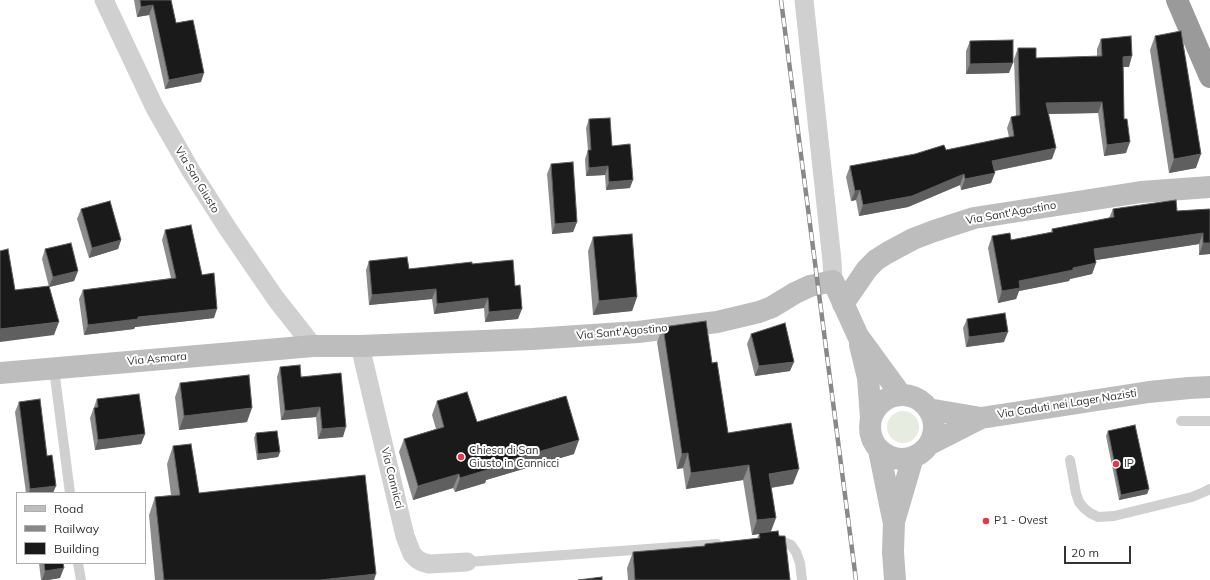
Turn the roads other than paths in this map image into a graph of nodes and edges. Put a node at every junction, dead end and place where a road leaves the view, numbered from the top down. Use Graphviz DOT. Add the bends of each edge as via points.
graph roads {
  1 [pos="104,0"];
  2 [pos="804,0"];
  3 [pos="1177,0"];
  4 [pos="1210,77"];
  5 [pos="1210,188"];
  6 [pos="833,281"];
  7 [pos="843,304"];
  8 [pos="858,336"];
  9 [pos="313,346"];
  10 [pos="360,346"];
  11 [pos="54,368"];
  12 [pos="0,374"];
  13 [pos="1210,387"];
  14 [pos="901,395"];
  15 [pos="928,409"];
  16 [pos="871,418"];
  17 [pos="981,418"];
  18 [pos="1181,421"];
  19 [pos="1210,421"];
  20 [pos="879,450"];
  21 [pos="921,451"];
  22 [pos="1070,460"];
  23 [pos="1210,489"];
  24 [pos="70,492"];
  25 [pos="894,522"];
  26 [pos="764,540"];
  27 [pos="725,543"];
  28 [pos="467,562"];
  29 [pos="78,564"];
  30 [pos="81,580"];
  31 [pos="802,580"];
  32 [pos="895,580"];
  1 -- 9 [label="street, Via San Giusto" via="155,108 191,171 228,229"];
  2 -- 6 [label="street"];
  3 -- 4 [label="highway"];
  5 -- 7 [label="street, Via Sant'Agostino" via="1141,192 974,218 913,239 876,260"];
  6 -- 7 [label="street"];
  6 -- 10 [label="street, Via Sant'Agostino" via="810,286 759,312 717,322 638,332"];
  7 -- 8 [label="street"];
  8 -- 14 [label="street"];
  8 -- 16 [label="street" via="868,378"];
  9 -- 10 [label="street, Via Sant'Agostino"];
  9 -- 11 [label="street, Via Asmara"];
  10 -- 28 [label="street, Via Cannicci" via="405,536 412,554 429,564"];
  11 -- 12 [label="street, Via Asmara"];
  11 -- 24 [label="lane"];
  13 -- 17 [label="street, Via Caduti nei Lager Nazisti" via="1149,392"];
  14 -- 15 [label="street" via="919,399"];
  14 -- 16 [label="street" via="882,401"];
  15 -- 17 [label="street"];
  15 -- 21 [label="street" via="933,417 933,435"];
  16 -- 20 [label="street" via="872,441"];
  17 -- 21 [label="street, Via Caduti nei Lager Nazisti"];
  18 -- 19 [label="lane"];
  20 -- 21 [label="street, Via Caduti nei Lager Nazisti" via="894,459 908,459"];
  20 -- 25 [label="street"];
  21 -- 25 [label="street"];
  22 -- 23 [label="lane" via="1079,502 1098,517 1114,516 1192,497"];
  25 -- 32 [label="street" via="892,552"];
  26 -- 31 [label="lane" via="781,541 791,545 800,563"];
  27 -- 28 [label="lane"];
  29 -- 30 [label="lane"];
}
